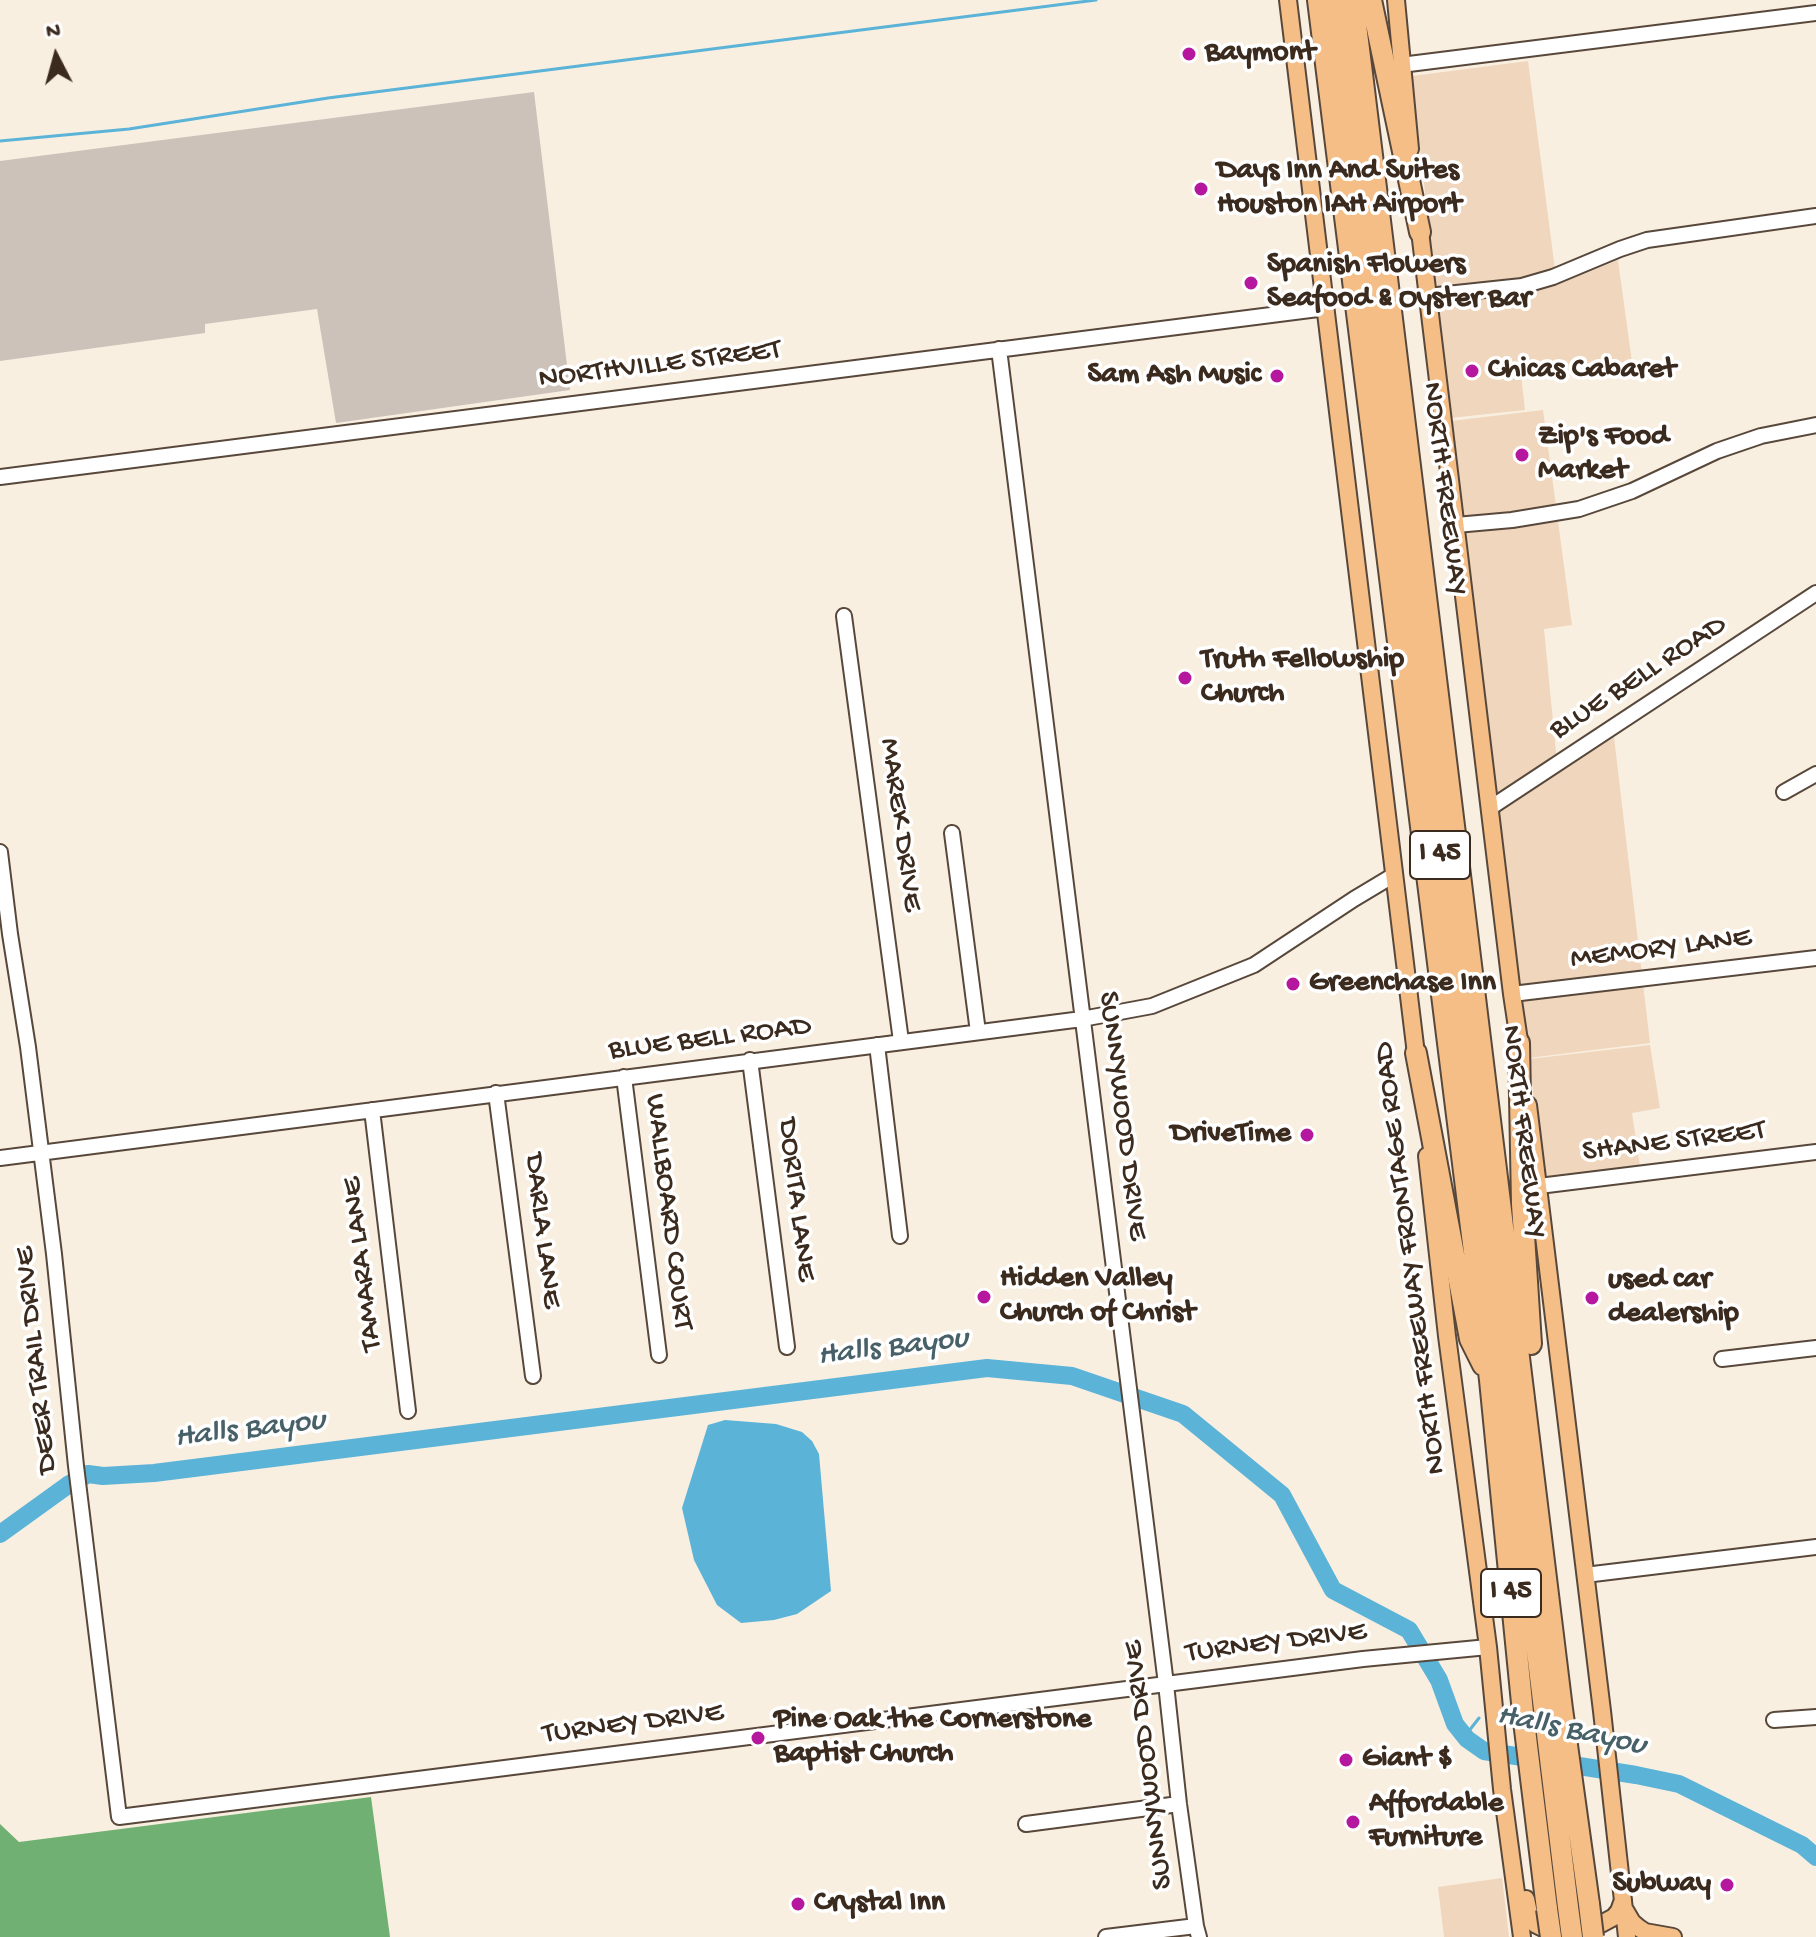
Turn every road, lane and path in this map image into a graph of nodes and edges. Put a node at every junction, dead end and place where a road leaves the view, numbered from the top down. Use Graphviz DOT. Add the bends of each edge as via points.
graph roads {
  1 [pos="1288,0"];
  2 [pos="1318,0"];
  3 [pos="1337,0"];
  4 [pos="1353,0"];
  5 [pos="1371,0"];
  6 [pos="1396,0"];
  7 [pos="1816,13"];
  8 [pos="1401,65"];
  9 [pos="1816,216"];
  10 [pos="1420,232"];
  11 [pos="1428,296"];
  12 [pos="1326,308"];
  13 [pos="999,349"];
  14 [pos="1816,425"];
  15 [pos="0,477"];
  16 [pos="1456,525"];
  17 [pos="1816,593"];
  18 [pos="844,616"];
  19 [pos="1816,774"];
  20 [pos="1784,792"];
  21 [pos="1490,808"];
  22 [pos="952,833"];
  23 [pos="0,852"];
  24 [pos="1394,875"];
  25 [pos="1816,958"];
  26 [pos="1512,994"];
  27 [pos="1082,1019"];
  28 [pos="978,1032"];
  29 [pos="901,1041"];
  30 [pos="1519,1043"];
  31 [pos="877,1045"];
  32 [pos="1416,1053"];
  33 [pos="750,1060"];
  34 [pos="624,1077"];
  35 [pos="496,1093"];
  36 [pos="372,1110"];
  37 [pos="41,1152"];
  38 [pos="1816,1152"];
  39 [pos="0,1158"];
  40 [pos="1539,1186"];
  41 [pos="900,1236"];
  42 [pos="787,1347"];
  43 [pos="1816,1348"];
  44 [pos="659,1355"];
  45 [pos="1722,1359"];
  46 [pos="533,1376"];
  47 [pos="1490,1380"];
  48 [pos="1525,1400"];
  49 [pos="408,1411"];
  50 [pos="1816,1547"];
  51 [pos="1585,1575"];
  52 [pos="1488,1647"];
  53 [pos="1166,1684"];
  54 [pos="1553,1709"];
  55 [pos="1816,1717"];
  56 [pos="1774,1720"];
  57 [pos="1502,1789"];
  58 [pos="1179,1804"];
  59 [pos="119,1817"];
  60 [pos="1026,1824"];
  61 [pos="1624,1903"];
  62 [pos="1557,1908"];
  63 [pos="1519,1914"];
  64 [pos="1197,1931"];
  65 [pos="1106,1937"];
  66 [pos="1510,1937"];
  67 [pos="1522,1937"];
  68 [pos="1551,1937"];
  69 [pos="1572,1937"];
  70 [pos="1593,1937"];
  71 [pos="1627,1937"];
  72 [pos="1673,1937"];
  1 -- 12 [label="main road, NORTH FREEWAY FRONTAGE ROAD"];
  2 -- 47 [label="highway, NORTH FREEWAY / I 45"];
  3 -- 54 [label="highway, NORTH FREEWAY / I 45"];
  4 -- 48 [label="highway, NORTH FREEWAY / I 45"];
  5 -- 10 [label="highway"];
  6 -- 8 [label="main road"];
  7 -- 8 [label="street"];
  8 -- 10 [label="main road"];
  9 -- 11 [label="street" via="1647,240 1522,286"];
  10 -- 11 [label="main road"];
  11 -- 16 [label="main road"];
  12 -- 13 [label="street, NORTHVILLE STREET"];
  12 -- 24 [label="main road, NORTH FREEWAY FRONTAGE ROAD"];
  13 -- 15 [label="street, NORTHVILLE STREET"];
  13 -- 27 [label="street, SUNNYWOOD DRIVE"];
  14 -- 16 [label="street" via="1717,451 1579,509"];
  16 -- 21 [label="main road"];
  17 -- 21 [label="street, BLUE BELL ROAD"];
  18 -- 29 [label="street, MAREK DRIVE"];
  19 -- 20 [label="street"];
  21 -- 26 [label="main road"];
  22 -- 28 [label="street"];
  23 -- 37 [label="street, DEER TRAIL DRIVE"];
  24 -- 27 [label="street, BLUE BELL ROAD" via="1254,965 1152,1006"];
  24 -- 32 [label="main road, NORTH FREEWAY FRONTAGE ROAD"];
  25 -- 26 [label="street, MEMORY LANE"];
  26 -- 30 [label="main road"];
  27 -- 28 [label="street, BLUE BELL ROAD"];
  27 -- 53 [label="street, SUNNYWOOD DRIVE"];
  28 -- 29 [label="street, BLUE BELL ROAD"];
  29 -- 31 [label="street, BLUE BELL ROAD"];
  30 -- 40 [label="main road"];
  30 -- 48 [label="highway" via="1532,1361"];
  31 -- 33 [label="street, BLUE BELL ROAD"];
  31 -- 41 [label="street"];
  32 -- 47 [label="highway" via="1470,1339"];
  32 -- 52 [label="main road, NORTH FREEWAY FRONTAGE ROAD"];
  33 -- 34 [label="street, BLUE BELL ROAD"];
  33 -- 42 [label="street, DORITA LANE"];
  34 -- 35 [label="street, BLUE BELL ROAD"];
  34 -- 44 [label="street, WALLBOARD COURT"];
  35 -- 36 [label="street, BLUE BELL ROAD"];
  35 -- 46 [label="street, DARLA LANE"];
  36 -- 37 [label="street, BLUE BELL ROAD"];
  36 -- 49 [label="street, TAMARA LANE"];
  37 -- 39 [label="street, BLUE BELL ROAD"];
  37 -- 59 [label="street, DEER TRAIL DRIVE"];
  38 -- 40 [label="street, SHANE STREET"];
  40 -- 51 [label="main road"];
  43 -- 45 [label="street"];
  47 -- 62 [label="highway, NORTH FREEWAY / I 45" via="1532,1784"];
  48 -- 54 [label="highway, NORTH FREEWAY / I 45"];
  50 -- 51 [label="street"];
  51 -- 61 [label="main road"];
  52 -- 53 [label="street, TURNEY DRIVE"];
  52 -- 57 [label="main road, NORTH FREEWAY FRONTAGE ROAD"];
  53 -- 58 [label="street, SUNNYWOOD DRIVE"];
  53 -- 59 [label="street, TURNEY DRIVE"];
  54 -- 62 [label="highway, NORTH FREEWAY / I 45"];
  54 -- 70 [label="highway, NORTH FREEWAY / I 45, bridge" via="1574,1793"];
  55 -- 56 [label="street"];
  57 -- 61 [label="main road" via="1519,1845 1527,1910 1535,1924 1601,1924"];
  57 -- 63 [label="main road, NORTH FREEWAY FRONTAGE ROAD"];
  58 -- 60 [label="street"];
  58 -- 64 [label="street, SUNNYWOOD DRIVE"];
  61 -- 71 [label="main road"];
  61 -- 72 [label="main road" via="1639,1928"];
  62 -- 68 [label="highway, NORTH FREEWAY / I 45, bridge"];
  62 -- 69 [label="highway, NORTH FREEWAY / I 45, bridge"];
  63 -- 66 [label="main road"];
  63 -- 67 [label="main road, NORTH FREEWAY FRONTAGE ROAD"];
  64 -- 65 [label="street"];
}
